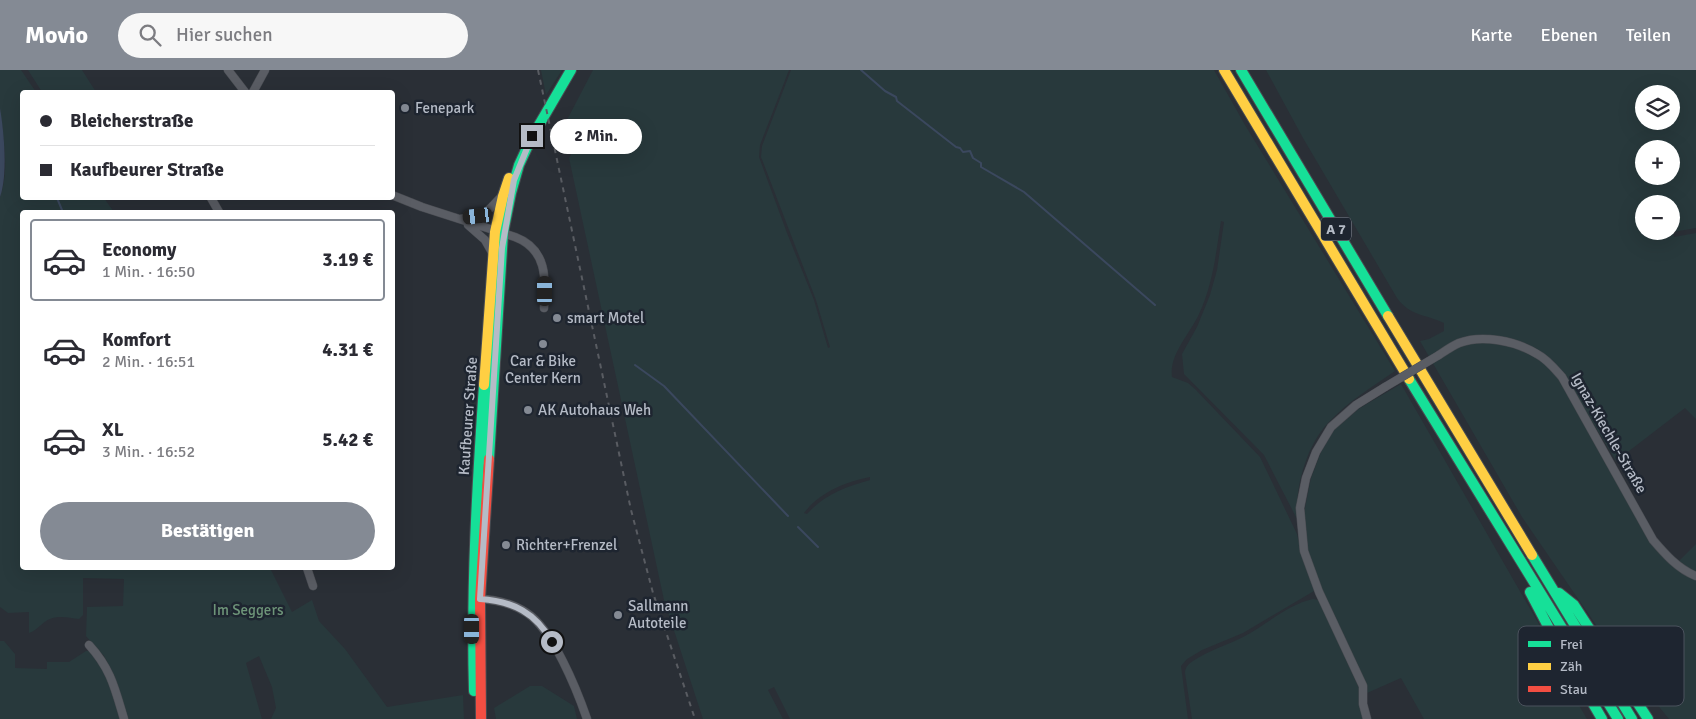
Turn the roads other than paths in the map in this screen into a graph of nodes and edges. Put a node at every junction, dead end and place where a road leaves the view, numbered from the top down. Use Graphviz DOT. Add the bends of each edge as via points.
graph roads {
  1 [pos="228,70"];
  2 [pos="265,70"];
  3 [pos="571,70"];
  4 [pos="1224,70"];
  5 [pos="1241,70"];
  6 [pos="243,90"];
  7 [pos="254,90"];
  8 [pos="537,125"];
  9 [pos="503,195"];
  10 [pos="395,196"];
  11 [pos="458,219"];
  12 [pos="499,232"];
  13 [pos="493,255"];
  14 [pos="544,308"];
  15 [pos="1504,535"];
  16 [pos="308,570"];
  17 [pos="1696,576"];
  18 [pos="313,586"];
  19 [pos="1552,589"];
  20 [pos="476,599"];
  21 [pos="1548,626"];
  22 [pos="1560,626"];
  23 [pos="1575,626"];
  24 [pos="1588,626"];
  25 [pos="89,645"];
  26 [pos="1594,706"];
  27 [pos="1610,706"];
  28 [pos="1624,706"];
  29 [pos="1640,706"];
  30 [pos="1646,706"];
  31 [pos="124,719"];
  32 [pos="475,719"];
  33 [pos="481,719"];
  34 [pos="587,719"];
  35 [pos="1367,719"];
  36 [pos="1602,719"];
  37 [pos="1618,719"];
  38 [pos="1632,719"];
  39 [pos="1648,719"];
  40 [pos="1660,719"];
  1 -- 6 [label="street"];
  2 -- 7 [label="street"];
  3 -- 8 [label="main road, Kaufbeurer Straße"];
  4 -- 15 [label="main road, A 7"];
  5 -- 19 [label="main road, A 7"];
  8 -- 9 [label="main road, Kaufbeurer Straße" via="523,144"];
  8 -- 12 [label="main road, Kaufbeurer Straße" via="514,180"];
  9 -- 11 [label="street" via="486,213"];
  9 -- 12 [label="main road, Kaufbeurer Straße"];
  10 -- 11 [label="street"];
  11 -- 12 [label="street"];
  11 -- 13 [label="street" via="482,236"];
  12 -- 13 [label="main road, Kaufbeurer Straße"];
  12 -- 14 [label="street" via="529,244 540,258 545,280"];
  12 -- 20 [label="main road, Kaufbeurer Straße"];
  13 -- 20 [label="main road, Kaufbeurer Straße"];
  15 -- 21 [label="main road" via="1509,554"];
  15 -- 22 [label="main road, A 7"];
  16 -- 18 [label="street"];
  17 -- 35 [label="street, Ignaz-Kiechle-Straße, bridge" via="1675,563 1653,540 1562,377 1550,364 1515,344 1496,340 1457,344 1356,405 1331,427 1306,478 1300,508 1304,551 1319,592 1363,686"];
  19 -- 23 [label="main road, A 7"];
  19 -- 24 [label="main road, A 7" via="1574,605"];
  20 -- 32 [label="main road, Kaufbeurer Straße"];
  20 -- 33 [label="main road, Kaufbeurer Straße"];
  20 -- 34 [label="street" via="506,602 528,613 546,632 576,687"];
  25 -- 31 [label="street" via="108,669"];
  26 -- 36 [label="main road"];
  27 -- 37 [label="main road, A 7"];
  28 -- 38 [label="main road, A 7"];
  29 -- 39 [label="main road, A 7"];
  30 -- 40 [label="main road, A 7"];
}
